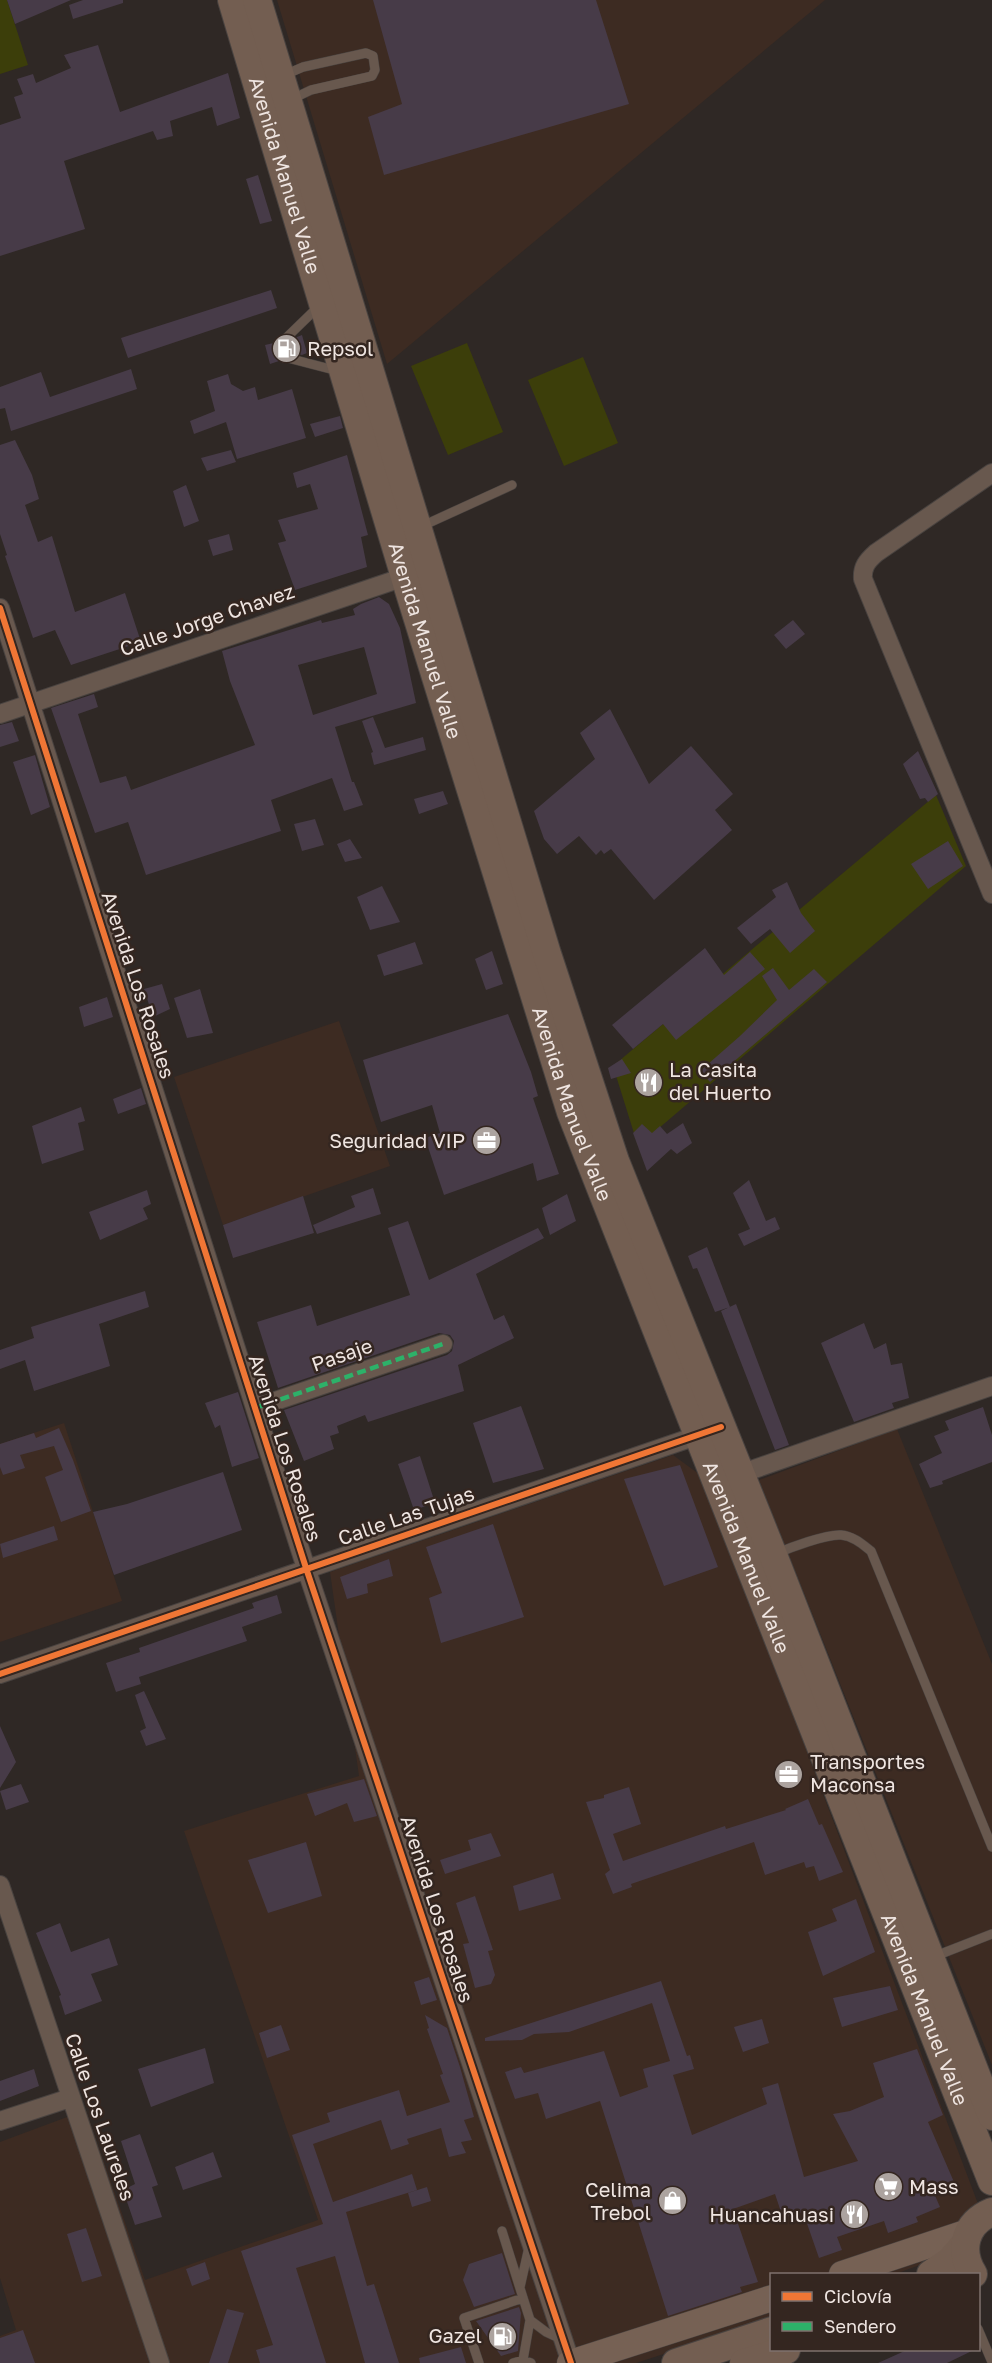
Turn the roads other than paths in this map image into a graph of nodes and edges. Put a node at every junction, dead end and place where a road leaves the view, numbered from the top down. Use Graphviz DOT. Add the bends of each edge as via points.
graph roads {
  1 [pos="232,0"];
  2 [pos="257,0"];
  3 [pos="284,89"];
  4 [pos="322,303"];
  5 [pos="284,340"];
  6 [pos="288,358"];
  7 [pos="344,372"];
  8 [pos="992,473"];
  9 [pos="512,485"];
  10 [pos="418,528"];
  11 [pos="418,573"];
  12 [pos="0,608"];
  13 [pos="31,704"];
  14 [pos="0,714"];
  15 [pos="992,894"];
  16 [pos="443,1344"];
  17 [pos="992,1386"];
  18 [pos="255,1408"];
  19 [pos="710,1431"];
  20 [pos="740,1474"];
  21 [pos="772,1555"];
  22 [pos="306,1568"];
  23 [pos="0,1674"];
  24 [pos="992,1847"];
  25 [pos="0,1886"];
  26 [pos="992,1934"];
  27 [pos="930,1958"];
  28 [pos="70,2098"];
  29 [pos="984,2116"];
  30 [pos="0,2121"];
  31 [pos="992,2181"];
  32 [pos="992,2212"];
  33 [pos="502,2231"];
  34 [pos="967,2238"];
  35 [pos="530,2242"];
  36 [pos="845,2273"];
  37 [pos="932,2273"];
  38 [pos="973,2273"];
  39 [pos="520,2288"];
  40 [pos="524,2298"];
  41 [pos="770,2298"];
  42 [pos="530,2319"];
  43 [pos="770,2331"];
  44 [pos="980,2334"];
  45 [pos="780,2351"];
  46 [pos="568,2355"];
  47 [pos="527,2361"];
  48 [pos="992,2362"];
  49 [pos="160,2363"];
  50 [pos="479,2363"];
  51 [pos="513,2363"];
  52 [pos="676,2363"];
  53 [pos="744,2363"];
  1 -- 4 [label="main road, Avenida Manuel Valle"];
  2 -- 3 [label="main road, Avenida Manuel Valle"];
  3 -- 3 [label="lane" via="311,90 372,76 373,56 366,54 303,67"];
  3 -- 10 [label="main road, Avenida Manuel Valle"];
  4 -- 5 [label="lane"];
  4 -- 7 [label="main road, Avenida Manuel Valle"];
  6 -- 7 [label="lane"];
  7 -- 11 [label="main road, Avenida Manuel Valle"];
  8 -- 15 [label="street" via="869,558 862,572"];
  9 -- 10 [label="lane"];
  10 -- 11 [label="main road, Avenida Manuel Valle"];
  11 -- 13 [label="street, Calle Jorge Chavez"];
  11 -- 19 [label="main road, Avenida Manuel Valle" via="571,1112"];
  12 -- 13 [label="street, Avenida Los Rosales"];
  13 -- 14 [label="street, Calle Jorge Chavez"];
  13 -- 18 [label="street, Avenida Los Rosales"];
  16 -- 18 [label="street, Pasaje"];
  17 -- 20 [label="street"];
  18 -- 22 [label="street, Avenida Los Rosales"];
  19 -- 20 [label="main road, Avenida Manuel Valle"];
  19 -- 22 [label="street, Calle Las Tujas"];
  19 -- 29 [label="main road, Avenida Manuel Valle"];
  20 -- 21 [label="main road, Avenida Manuel Valle"];
  21 -- 24 [label="lane" via="840,1535 871,1551"];
  21 -- 27 [label="main road, Avenida Manuel Valle"];
  22 -- 23 [label="street, Calle Las Tujas"];
  22 -- 35 [label="street, Avenida Los Rosales"];
  25 -- 28 [label="street, Calle Los Laureles"];
  26 -- 27 [label="lane"];
  27 -- 29 [label="main road, Avenida Manuel Valle" via="981,2075"];
  28 -- 30 [label="street"];
  28 -- 49 [label="street, Calle Los Laureles"];
  29 -- 31 [label="main road, Avenida Manuel Valle"];
  32 -- 34 [label="main road" via="975,2223"];
  33 -- 39 [label="lane"];
  34 -- 36 [label="street"];
  34 -- 37 [label="main road" via="950,2260"];
  34 -- 38 [label="main road" via="964,2255"];
  35 -- 39 [label="lane"];
  35 -- 46 [label="street, Avenida Los Rosales"];
  39 -- 40 [label="lane"];
  40 -- 42 [label="lane"];
  40 -- 50 [label="lane" via="464,2318"];
  41 -- 46 [label="street"];
  42 -- 46 [label="lane"];
  42 -- 47 [label="lane"];
  43 -- 52 [label="main road"];
  44 -- 48 [label="lane"];
  45 -- 53 [label="main road"];
  47 -- 51 [label="lane"];
}
